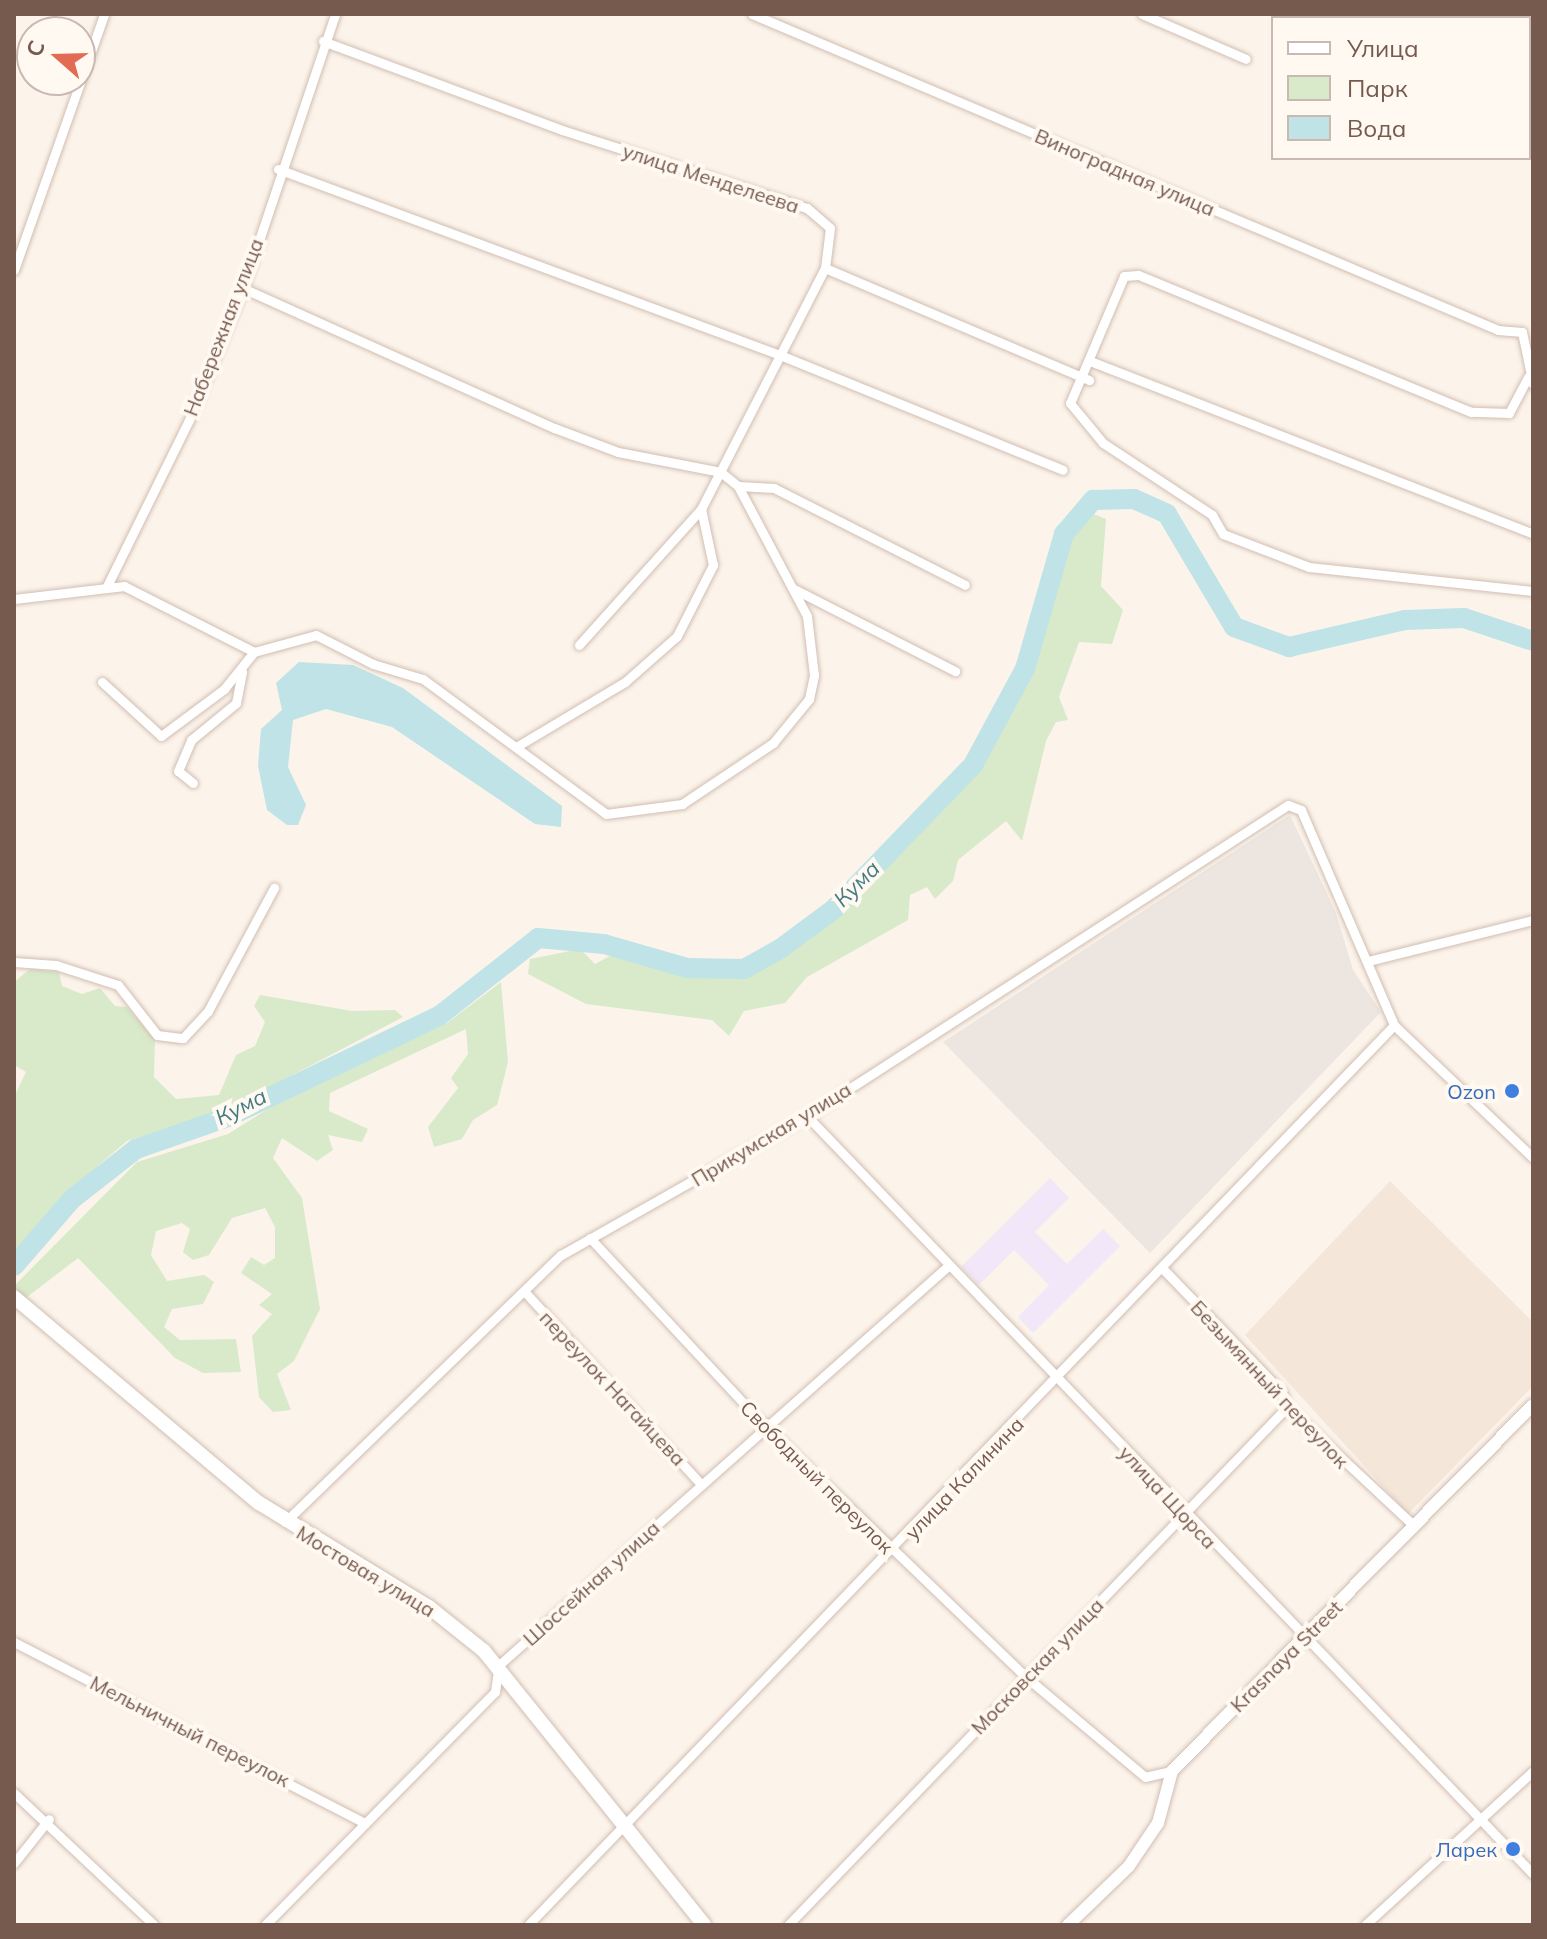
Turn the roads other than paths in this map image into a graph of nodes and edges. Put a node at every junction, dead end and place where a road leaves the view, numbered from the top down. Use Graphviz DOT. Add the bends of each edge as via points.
graph roads {
  1 [pos="104,14"];
  2 [pos="335,14"];
  3 [pos="752,14"];
  4 [pos="1142,14"];
  5 [pos="323,41"];
  6 [pos="1246,59"];
  7 [pos="278,169"];
  8 [pos="825,268"];
  9 [pos="14,270"];
  10 [pos="243,288"];
  11 [pos="780,355"];
  12 [pos="1090,361"];
  13 [pos="1085,379"];
  14 [pos="1531,381"];
  15 [pos="1063,470"];
  16 [pos="721,472"];
  17 [pos="738,486"];
  18 [pos="701,509"];
  19 [pos="1533,534"];
  20 [pos="965,585"];
  21 [pos="107,586"];
  22 [pos="793,589"];
  23 [pos="1533,591"];
  24 [pos="14,599"];
  25 [pos="579,645"];
  26 [pos="254,652"];
  27 [pos="955,671"];
  28 [pos="242,672"];
  29 [pos="102,682"];
  30 [pos="516,747"];
  31 [pos="193,783"];
  32 [pos="274,888"];
  33 [pos="1533,920"];
  34 [pos="1368,961"];
  35 [pos="14,962"];
  36 [pos="1394,1025"];
  37 [pos="807,1116"];
  38 [pos="1533,1158"];
  39 [pos="590,1238"];
  40 [pos="949,1265"];
  41 [pos="1164,1270"];
  42 [pos="524,1291"];
  43 [pos="14,1297"];
  44 [pos="1059,1381"];
  45 [pos="1533,1405"];
  46 [pos="1287,1407"];
  47 [pos="764,1425"];
  48 [pos="701,1484"];
  49 [pos="1182,1514"];
  50 [pos="285,1522"];
  51 [pos="1414,1526"];
  52 [pos="892,1552"];
  53 [pos="1304,1638"];
  54 [pos="14,1642"];
  55 [pos="499,1665"];
  56 [pos="1026,1677"];
  57 [pos="1172,1771"];
  58 [pos="1533,1771"];
  59 [pos="14,1793"];
  60 [pos="49,1819"];
  61 [pos="1480,1820"];
  62 [pos="365,1823"];
  63 [pos="625,1827"];
  64 [pos="14,1863"];
  65 [pos="1533,1874"];
  66 [pos="154,1925"];
  67 [pos="265,1925"];
  68 [pos="528,1925"];
  69 [pos="704,1925"];
  70 [pos="788,1925"];
  71 [pos="1068,1925"];
  72 [pos="1365,1925"];
  1 -- 9 [label="street"];
  2 -- 5 [label="street, Набережная улица"];
  3 -- 14 [label="street, Виноградная улица" via="1498,330 1522,332"];
  4 -- 6 [label="street"];
  5 -- 7 [label="street, Набережная улица"];
  5 -- 8 [label="street, улица Менделеева" via="562,130 807,208 830,228"];
  7 -- 10 [label="street, Набережная улица"];
  7 -- 11 [label="street"];
  8 -- 11 [label="street"];
  8 -- 13 [label="street"];
  10 -- 16 [label="street" via="554,428 618,452"];
  10 -- 21 [label="street, Набережная улица" via="189,420"];
  11 -- 15 [label="street"];
  11 -- 16 [label="street"];
  12 -- 13 [label="street"];
  12 -- 14 [label="street" via="1124,276 1138,275 1471,412 1509,413"];
  12 -- 19 [label="street"];
  13 -- 23 [label="street" via="1070,403 1103,443 1212,515 1223,534 1309,567"];
  16 -- 17 [label="street"];
  16 -- 18 [label="street"];
  17 -- 20 [label="street" via="774,488"];
  17 -- 22 [label="street"];
  18 -- 25 [label="street"];
  18 -- 30 [label="street" via="713,565 677,636 625,682"];
  21 -- 24 [label="street"];
  21 -- 26 [label="street" via="124,586"];
  22 -- 27 [label="street"];
  22 -- 30 [label="street" via="813,652 809,699 773,743 682,804 606,814"];
  26 -- 28 [label="street"];
  26 -- 30 [label="street" via="323,637 373,664 423,679"];
  28 -- 29 [label="street" via="161,736"];
  28 -- 31 [label="street" via="236,703 191,740 178,771"];
  32 -- 35 [label="street" via="208,1011 183,1038 157,1035 118,985 56,965"];
  33 -- 34 [label="street"];
  34 -- 36 [label="street"];
  34 -- 37 [label="street, Прикумская улица" via="1301,810 1288,805 1198,857"];
  36 -- 38 [label="street"];
  36 -- 41 [label="street, улица Калинина"];
  37 -- 39 [label="street, Прикумская улица"];
  37 -- 40 [label="street, улица Щорса"];
  39 -- 42 [label="street, Прикумская улица"];
  39 -- 47 [label="street, Свободный переулок"];
  40 -- 44 [label="street, улица Щорса"];
  40 -- 47 [label="street, Шоссейная улица"];
  41 -- 44 [label="street, улица Калинина"];
  41 -- 46 [label="street, Безымянный переулок" via="1282,1392"];
  42 -- 48 [label="street, переулок Нагайцева"];
  42 -- 50 [label="street, Прикумская улица"];
  43 -- 50 [label="main road, Мостовая улица"];
  44 -- 49 [label="street, улица Щорса"];
  44 -- 52 [label="street, улица Калинина"];
  45 -- 51 [label="street, Krasnaya Street"];
  46 -- 49 [label="street, Московская улица"];
  46 -- 51 [label="street, Безымянный переулок"];
  47 -- 48 [label="street, Шоссейная улица"];
  47 -- 52 [label="street, Свободный переулок"];
  48 -- 55 [label="street, Шоссейная улица"];
  49 -- 53 [label="street, улица Щорса"];
  49 -- 56 [label="street, Московская улица"];
  50 -- 55 [label="main road, Мостовая улица" via="429,1607"];
  51 -- 53 [label="street, Krasnaya Street"];
  52 -- 56 [label="street, Свободный переулок"];
  52 -- 63 [label="street, улица Калинина"];
  53 -- 57 [label="street, Krasnaya Street"];
  53 -- 61 [label="street, улица Щорса"];
  54 -- 62 [label="street, Мельничный переулок"];
  55 -- 62 [label="street, Шоссейная улица" via="495,1692"];
  55 -- 63 [label="main road, Мостовая улица"];
  56 -- 57 [label="street, Свободный переулок" via="1145,1777"];
  56 -- 70 [label="street, Московская улица"];
  57 -- 71 [label="street, Krasnaya Street" via="1158,1823 1129,1866"];
  58 -- 61 [label="street"];
  59 -- 60 [label="street"];
  60 -- 64 [label="street"];
  60 -- 66 [label="street"];
  61 -- 65 [label="street, улица Щорса"];
  61 -- 72 [label="street"];
  62 -- 67 [label="street, Шоссейная улица"];
  63 -- 68 [label="street, улица Калинина"];
  63 -- 69 [label="main road, Мостовая улица"];
}
